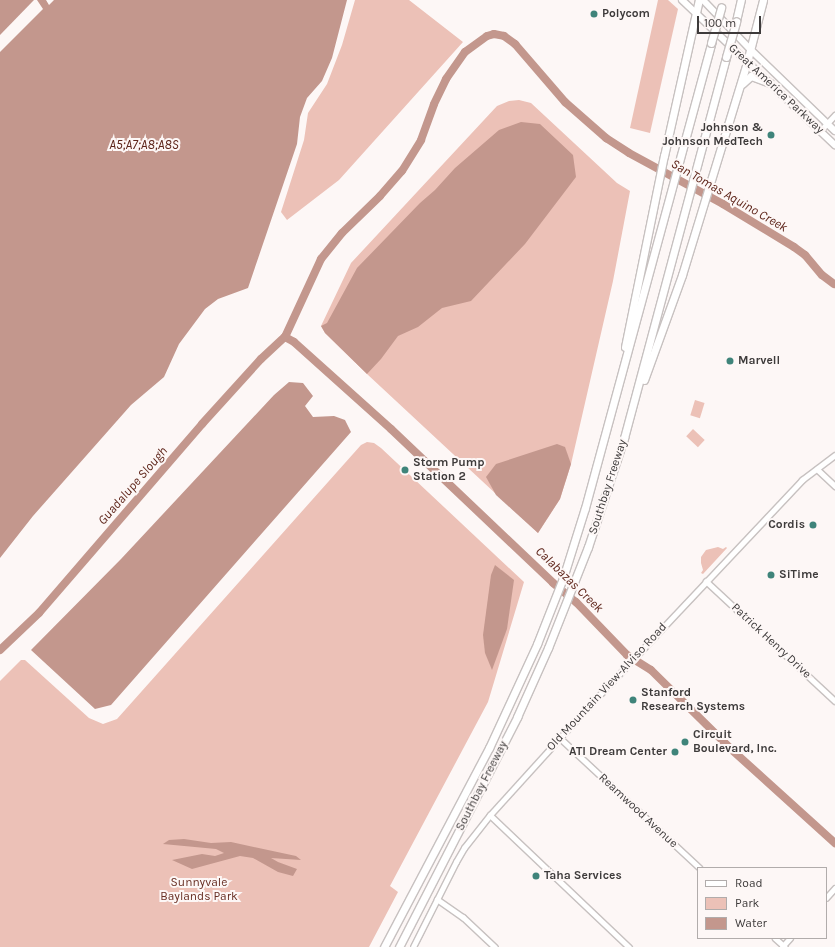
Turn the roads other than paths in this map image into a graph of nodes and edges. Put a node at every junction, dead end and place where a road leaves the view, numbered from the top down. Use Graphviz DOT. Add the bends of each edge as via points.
graph roads {
  1 [pos="682,0"];
  2 [pos="699,0"];
  3 [pos="703,0"];
  4 [pos="741,0"];
  5 [pos="763,0"];
  6 [pos="722,3"];
  7 [pos="697,14"];
  8 [pos="750,49"];
  9 [pos="747,62"];
  10 [pos="770,83"];
  11 [pos="738,92"];
  12 [pos="835,115"];
  13 [pos="827,124"];
  14 [pos="820,131"];
  15 [pos="835,131"];
  16 [pos="835,145"];
  17 [pos="615,397"];
  18 [pos="624,438"];
  19 [pos="835,455"];
  20 [pos="817,469"];
  21 [pos="835,486"];
  22 [pos="706,581"];
  23 [pos="835,701"];
  24 [pos="559,737"];
  25 [pos="490,816"];
  26 [pos="699,867"];
  27 [pos="835,888"];
  28 [pos="827,897"];
  29 [pos="437,900"];
  30 [pos="406,906"];
  31 [pos="776,939"];
  32 [pos="784,946"];
  33 [pos="380,947"];
  34 [pos="384,947"];
  35 [pos="399,947"];
  36 [pos="413,947"];
  37 [pos="495,947"];
  38 [pos="630,947"];
  1 -- 7 [label="main road, Great America Parkway"];
  2 -- 7 [label="highway"];
  3 -- 8 [label="main road, Great America Parkway"];
  4 -- 18 [label="highway, Southbay Freeway, bridge"];
  5 -- 8 [label="highway"];
  6 -- 17 [label="highway, Southbay Freeway, bridge"];
  7 -- 9 [label="main road, Great America Parkway"];
  7 -- 17 [label="highway" via="664,156"];
  8 -- 9 [label="highway"];
  8 -- 13 [label="main road, Great America Parkway"];
  9 -- 10 [label="main road, Great America Parkway"];
  9 -- 11 [label="highway"];
  10 -- 11 [label="highway" via="751,76 742,83"];
  10 -- 14 [label="main road, Great America Parkway"];
  11 -- 18 [label="highway" via="682,275"];
  12 -- 13 [label="street"];
  13 -- 14 [label="street"];
  13 -- 15 [label="main road, Great America Parkway"];
  14 -- 16 [label="main road, Great America Parkway"];
  17 -- 30 [label="highway, Southbay Freeway" via="563,578 537,644 489,748"];
  18 -- 35 [label="highway, Southbay Freeway" via="600,513 540,667 504,745"];
  19 -- 20 [label="street, Old Mountain View-Alviso Road"];
  20 -- 21 [label="street"];
  20 -- 22 [label="street, Old Mountain View-Alviso Road" via="802,480"];
  22 -- 23 [label="street, Patrick Henry Drive"];
  22 -- 24 [label="street, Old Mountain View-Alviso Road"];
  24 -- 25 [label="street, Old Mountain View-Alviso Road"];
  24 -- 26 [label="street, Reamwood Avenue"];
  25 -- 29 [label="street, Old Mountain View-Alviso Road" via="464,848"];
  25 -- 38 [label="street"];
  27 -- 28 [label="street"];
  29 -- 36 [label="street, Old Mountain View-Alviso Road"];
  29 -- 37 [label="street" via="463,917"];
  30 -- 33 [label="highway"];
  30 -- 34 [label="highway, Southbay Freeway"];
  31 -- 32 [label="street"];
}
